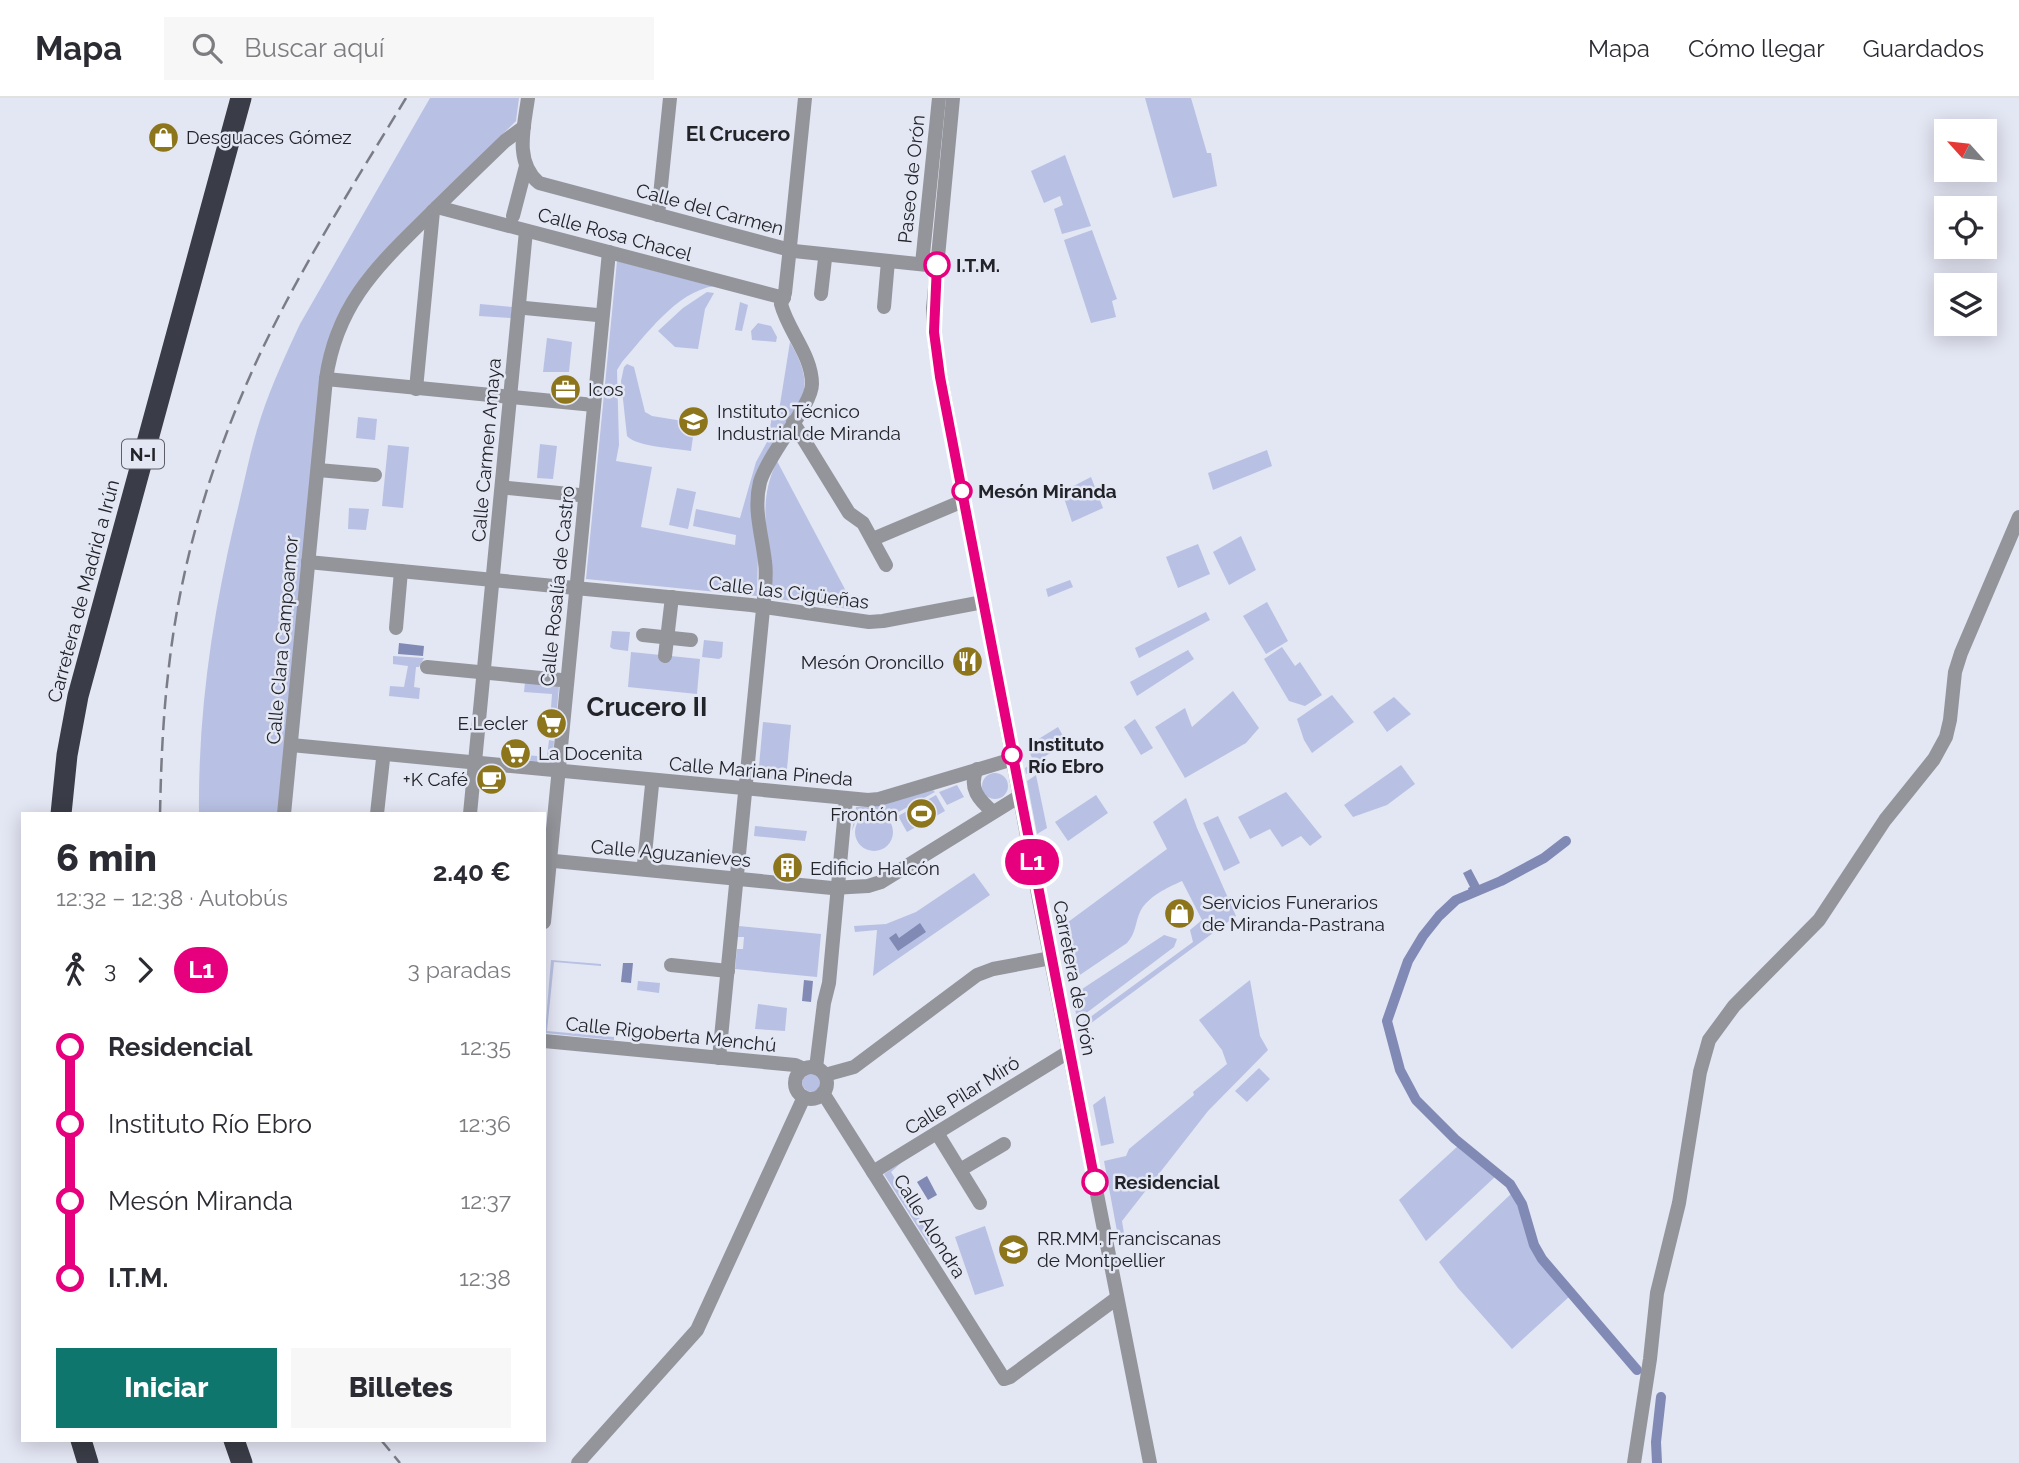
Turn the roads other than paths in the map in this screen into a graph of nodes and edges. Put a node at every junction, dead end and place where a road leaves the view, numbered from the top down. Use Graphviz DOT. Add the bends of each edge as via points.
graph roads {
  1 [pos="241,98"];
  2 [pos="528,98"];
  3 [pos="670,98"];
  4 [pos="805,98"];
  5 [pos="939,98"];
  6 [pos="953,98"];
  7 [pos="524,127"];
  8 [pos="527,169"];
  9 [pos="435,209"];
  10 [pos="658,215"];
  11 [pos="513,216"];
  12 [pos="526,231"];
  13 [pos="790,250"];
  14 [pos="609,252"];
  15 [pos="825,260"];
  16 [pos="888,261"];
  17 [pos="930,265"];
  18 [pos="821,294"];
  19 [pos="784,298"];
  20 [pos="884,307"];
  21 [pos="525,308"];
  22 [pos="597,315"];
  23 [pos="326,379"];
  24 [pos="416,388"];
  25 [pos="510,397"];
  26 [pos="594,405"];
  27 [pos="793,422"];
  28 [pos="318,470"];
  29 [pos="375,475"];
  30 [pos="508,488"];
  31 [pos="579,495"];
  32 [pos="963,501"];
  33 [pos="2019,517"];
  34 [pos="873,539"];
  35 [pos="308,562"];
  36 [pos="886,565"];
  37 [pos="401,571"];
  38 [pos="493,580"];
  39 [pos="577,588"];
  40 [pos="672,597"];
  41 [pos="983,602"];
  42 [pos="764,606"];
  43 [pos="396,628"];
  44 [pos="643,635"];
  45 [pos="667,637"];
  46 [pos="691,640"];
  47 [pos="666,656"];
  48 [pos="427,667"];
  49 [pos="490,673"];
  50 [pos="561,680"];
  51 [pos="291,745"];
  52 [pos="383,759"];
  53 [pos="1013,759"];
  54 [pos="476,763"];
  55 [pos="977,769"];
  56 [pos="559,771"];
  57 [pos="652,785"];
  58 [pos="746,789"];
  59 [pos="1020,796"];
  60 [pos="846,799"];
  61 [pos="61,812"];
  62 [pos="284,812"];
  63 [pos="377,812"];
  64 [pos="470,812"];
  65 [pos="993,812"];
  66 [pos="547,860"];
  67 [pos="644,864"];
  68 [pos="737,878"];
  69 [pos="546,881"];
  70 [pos="838,888"];
  71 [pos="1051,958"];
  72 [pos="671,965"];
  73 [pos="728,971"];
  74 [pos="546,1041"];
  75 [pos="1070,1051"];
  76 [pos="719,1058"];
  77 [pos="810,1069"];
  78 [pos="823,1093"];
  79 [pos="804,1097"];
  80 [pos="939,1137"];
  81 [pos="1004,1144"];
  82 [pos="960,1170"];
  83 [pos="873,1172"];
  84 [pos="980,1203"];
  85 [pos="1117,1298"];
  86 [pos="82,1442"];
  87 [pos="88,1463"];
  88 [pos="578,1463"];
  89 [pos="1150,1463"];
  90 [pos="1634,1463"];
  1 -- 61 [label="highway, Carretera de Madrid a Irún / N-I" via="80,684"];
  2 -- 7 [label="street"];
  3 -- 10 [label="street"];
  4 -- 13 [label="street"];
  5 -- 17 [label="street, Paseo de Orón"];
  6 -- 17 [label="street, Carretera de Orón"];
  7 -- 8 [label="street"];
  7 -- 9 [label="street, Calle Clara Campoamor"];
  8 -- 10 [label="street, Calle del Carmen" via="540,183"];
  8 -- 11 [label="street"];
  9 -- 12 [label="street, Calle Rosa Chacel"];
  9 -- 23 [label="street, Calle Clara Campoamor" via="356,295 337,335"];
  9 -- 24 [label="street"];
  10 -- 13 [label="street, Calle del Carmen"];
  12 -- 14 [label="street, Calle Rosa Chacel"];
  12 -- 25 [label="street, Calle Carmen Amaya"];
  13 -- 16 [label="street, Calle del Carmen"];
  13 -- 19 [label="street"];
  14 -- 19 [label="street, Calle Rosa Chacel"];
  14 -- 26 [label="street, Calle Rosalía de Castro"];
  15 -- 18 [label="street"];
  16 -- 17 [label="street, Calle del Carmen"];
  16 -- 20 [label="street"];
  17 -- 32 [label="street, Carretera de Orón" via="935,346"];
  19 -- 27 [label="street" via="783,311 812,380 810,396"];
  21 -- 22 [label="street"];
  23 -- 24 [label="street"];
  23 -- 28 [label="street, Calle Clara Campoamor"];
  24 -- 25 [label="street"];
  25 -- 26 [label="street"];
  25 -- 38 [label="street, Calle Carmen Amaya"];
  26 -- 39 [label="street, Calle Rosalía de Castro"];
  27 -- 34 [label="street" via="849,513 863,523"];
  27 -- 42 [label="street" via="769,460 759,489 757,518 766,565"];
  28 -- 29 [label="street"];
  28 -- 35 [label="street, Calle Clara Campoamor"];
  30 -- 31 [label="street"];
  32 -- 34 [label="street"];
  32 -- 41 [label="street, Carretera de Orón"];
  33 -- 90 [label="street" via="1961,653 1950,720 1940,749 1885,820 1819,920 1734,1006 1709,1040 1657,1293"];
  34 -- 36 [label="street"];
  35 -- 37 [label="street, Calle las Cigüeñas"];
  35 -- 51 [label="street, Calle Clara Campoamor"];
  37 -- 38 [label="street, Calle las Cigüeñas"];
  37 -- 43 [label="street"];
  38 -- 39 [label="street, Calle las Cigüeñas"];
  38 -- 49 [label="street, Calle Carmen Amaya"];
  39 -- 40 [label="street, Calle las Cigüeñas"];
  39 -- 56 [label="street, Calle Rosalía de Castro"];
  40 -- 42 [label="street, Calle las Cigüeñas"];
  40 -- 45 [label="street"];
  41 -- 42 [label="street, Calle las Cigüeñas" via="869,622"];
  41 -- 53 [label="street, Carretera de Orón"];
  42 -- 58 [label="street"];
  44 -- 45 [label="street"];
  45 -- 46 [label="street"];
  45 -- 47 [label="street"];
  48 -- 49 [label="street"];
  49 -- 50 [label="street"];
  49 -- 54 [label="street, Calle Carmen Amaya"];
  51 -- 54 [label="street, Calle Mariana Pineda"];
  51 -- 62 [label="street, Calle Clara Campoamor"];
  52 -- 63 [label="street"];
  53 -- 55 [label="street, Calle Mariana Pineda"];
  53 -- 59 [label="street, Carretera de Orón"];
  54 -- 56 [label="street, Calle Mariana Pineda"];
  54 -- 64 [label="street, Calle Carmen Amaya"];
  55 -- 60 [label="street, Calle Mariana Pineda" via="879,799"];
  55 -- 65 [label="street" via="976,795"];
  56 -- 58 [label="street, Calle Mariana Pineda"];
  56 -- 66 [label="street, Calle Rosalía de Castro"];
  57 -- 67 [label="street"];
  58 -- 60 [label="street, Calle Mariana Pineda"];
  58 -- 68 [label="street"];
  59 -- 65 [label="street, Calle Aguzanieves"];
  59 -- 71 [label="street, Carretera de Orón"];
  60 -- 70 [label="street"];
  65 -- 70 [label="street, Calle Aguzanieves" via="881,882"];
  66 -- 68 [label="street, Calle Aguzanieves"];
  66 -- 69 [label="street, Calle Rosalía de Castro"];
  68 -- 70 [label="street, Calle Aguzanieves"];
  68 -- 73 [label="street"];
  70 -- 77 [label="street" via="829,983"];
  71 -- 75 [label="street, Carretera de Orón"];
  71 -- 77 [label="street" via="977,975 854,1067"];
  72 -- 73 [label="street"];
  73 -- 76 [label="street"];
  74 -- 76 [label="street, Calle Rigoberta Menchú"];
  75 -- 80 [label="street, Calle Pilar Miró"];
  75 -- 85 [label="street, Carretera de Orón"];
  76 -- 77 [label="street, Calle Rigoberta Menchú"];
  77 -- 78 [label="street" via="827,1084"];
  77 -- 79 [label="street" via="796,1081"];
  78 -- 79 [label="street" via="817,1098"];
  78 -- 83 [label="street, Calle Alondra"];
  79 -- 88 [label="street" via="700,1325"];
  80 -- 82 [label="street, Calle Pilar Miró"];
  80 -- 83 [label="street, Calle Pilar Miró"];
  81 -- 82 [label="street"];
  82 -- 84 [label="street, Calle Pilar Miró"];
  83 -- 85 [label="street, Calle Alondra" via="1004,1379"];
  85 -- 89 [label="street, Carretera de Orón"];
  86 -- 87 [label="highway"];
}
